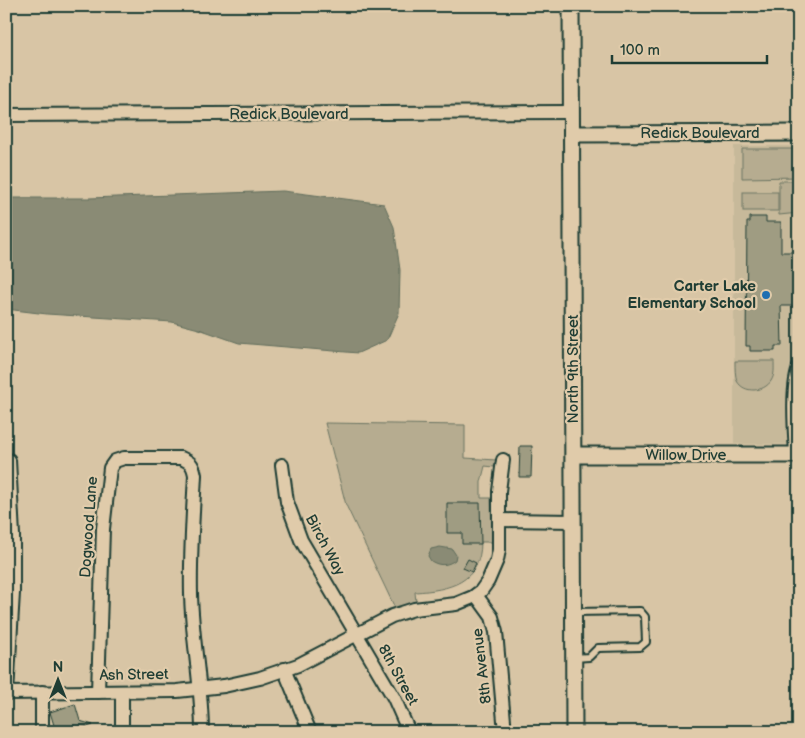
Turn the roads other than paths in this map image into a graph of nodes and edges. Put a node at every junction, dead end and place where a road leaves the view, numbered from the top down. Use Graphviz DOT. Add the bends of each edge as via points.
graph roads {
  1 [pos="571,6"];
  2 [pos="572,112"];
  3 [pos="6,115"];
  4 [pos="799,133"];
  5 [pos="572,134"];
  6 [pos="799,360"];
  7 [pos="796,381"];
  8 [pos="795,409"];
  9 [pos="574,454"];
  10 [pos="796,455"];
  11 [pos="8,460"];
  12 [pos="503,460"];
  13 [pos="282,465"];
  14 [pos="499,520"];
  15 [pos="574,521"];
  16 [pos="476,595"];
  17 [pos="574,612"];
  18 [pos="356,634"];
  19 [pos="574,658"];
  20 [pos="284,669"];
  21 [pos="200,689"];
  22 [pos="42,692"];
  23 [pos="98,692"];
  24 [pos="122,692"];
  25 [pos="7,693"];
  26 [pos="42,732"];
  27 [pos="122,732"];
  28 [pos="202,732"];
  29 [pos="310,732"];
  30 [pos="410,732"];
  31 [pos="505,732"];
  32 [pos="574,732"];
  1 -- 2 [label="street, North 9th Street"];
  2 -- 3 [label="street, Redick Boulevard"];
  2 -- 5 [label="street, North 9th Street"];
  4 -- 5 [label="street, Redick Boulevard"];
  5 -- 9 [label="street, North 9th Street"];
  6 -- 7 [label="lane" via="795,367"];
  7 -- 8 [label="lane"];
  8 -- 10 [label="lane"];
  9 -- 10 [label="street, Willow Drive"];
  9 -- 15 [label="street, North 9th Street"];
  11 -- 25 [label="street, Ash Street" via="13,593"];
  12 -- 14 [label="street"];
  13 -- 18 [label="street, Birch Way" via="287,502 301,540"];
  14 -- 15 [label="street"];
  14 -- 16 [label="street" via="498,560 488,581"];
  15 -- 17 [label="street, North 9th Street"];
  16 -- 18 [label="street, Ash Street" via="456,604 414,609 392,616"];
  16 -- 31 [label="street, 8th Avenue" via="492,617 496,632"];
  17 -- 19 [label="street, North 9th Street"];
  17 -- 19 [label="lane" via="640,611 646,617 646,642 640,647 598,648 590,656"];
  18 -- 20 [label="street, Ash Street" via="322,654"];
  18 -- 30 [label="street, 8th Street"];
  19 -- 32 [label="street, North 9th Street"];
  20 -- 21 [label="street, Ash Street" via="260,678"];
  20 -- 29 [label="street"];
  21 -- 23 [label="street, Dogwood Lane" via="191,594 194,466 180,458 124,458 115,461 110,468 107,488"];
  21 -- 24 [label="street, Ash Street"];
  21 -- 28 [label="street"];
  22 -- 23 [label="street, Ash Street"];
  22 -- 25 [label="street, Ash Street"];
  22 -- 26 [label="street"];
  23 -- 24 [label="street, Ash Street"];
  24 -- 27 [label="street"];
}
